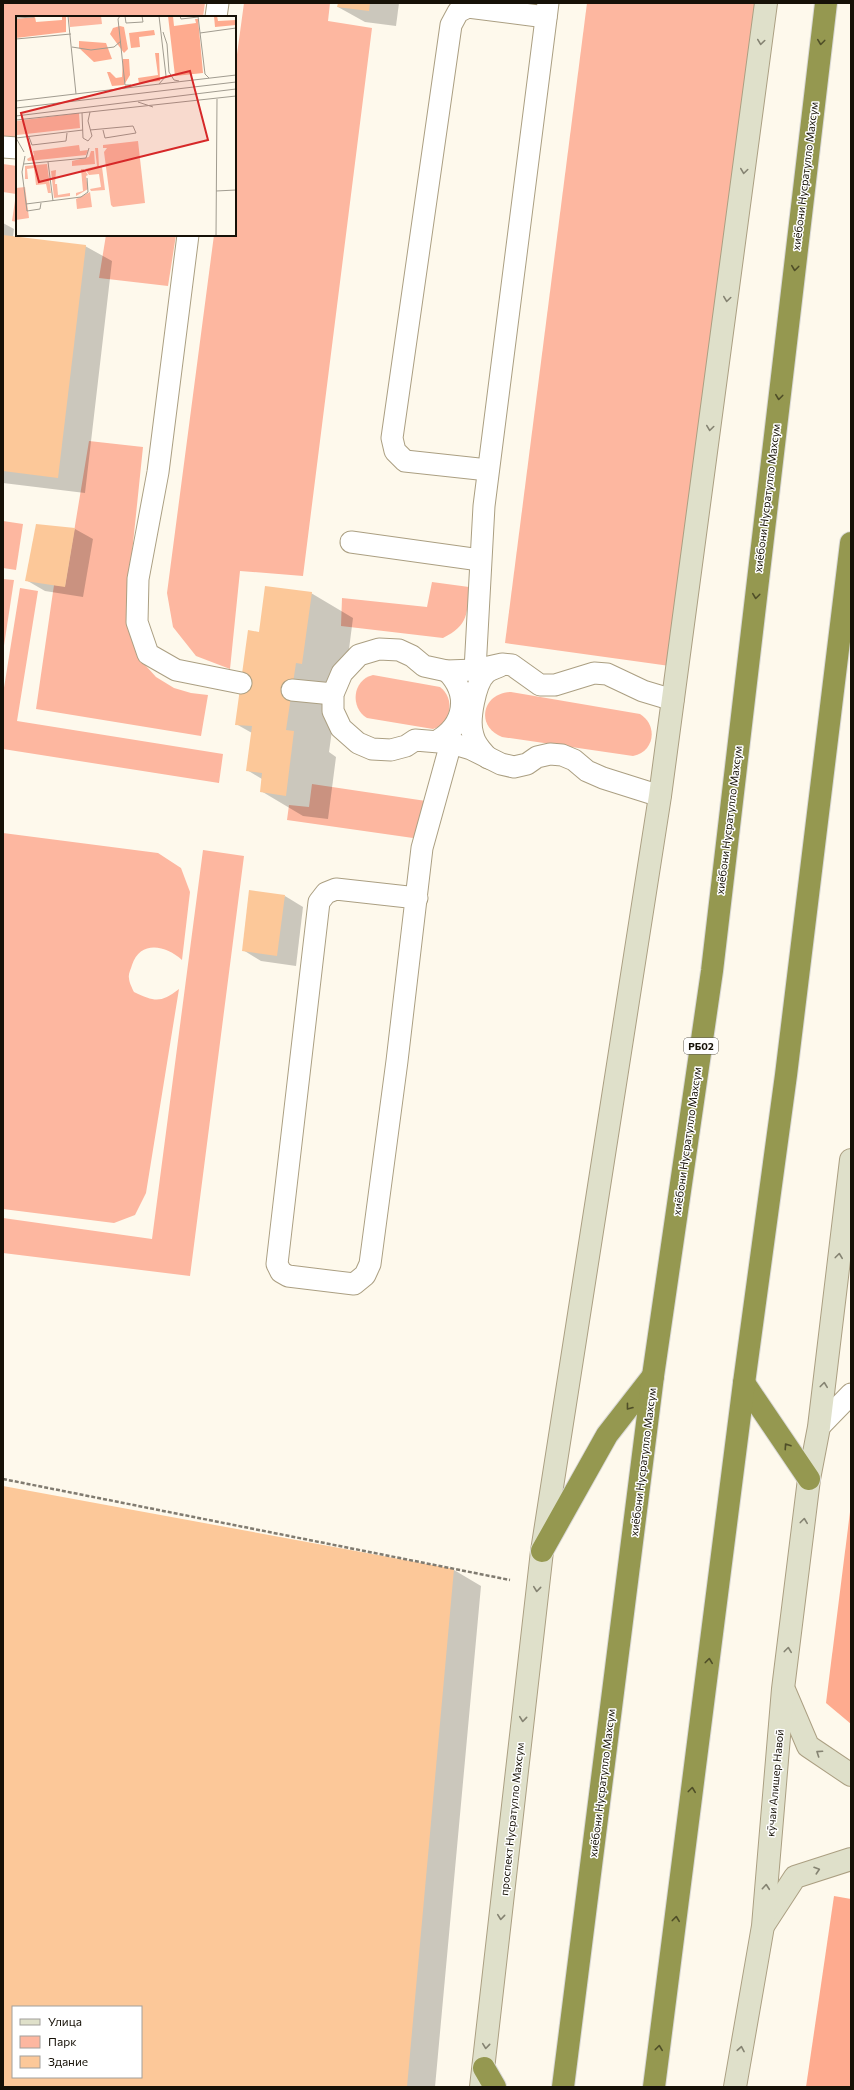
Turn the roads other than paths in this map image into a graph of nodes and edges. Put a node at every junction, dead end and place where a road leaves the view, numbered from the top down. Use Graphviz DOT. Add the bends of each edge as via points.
graph roads {
  1 [pos="218,3"];
  2 [pos="766,3"];
  3 [pos="826,3"];
  4 [pos="547,10"];
  5 [pos="216,16"];
  6 [pos="3,147"];
  7 [pos="16,148"];
  8 [pos="188,236"];
  9 [pos="488,470"];
  10 [pos="351,542"];
  11 [pos="851,543"];
  12 [pos="480,560"];
  13 [pos="502,664"];
  14 [pos="475,670"];
  15 [pos="447,671"];
  16 [pos="240,683"];
  17 [pos="292,690"];
  18 [pos="333,694"];
  19 [pos="673,700"];
  20 [pos="444,742"];
  21 [pos="490,760"];
  22 [pos="660,796"];
  23 [pos="416,898"];
  24 [pos="851,1160"];
  25 [pos="654,1376"];
  26 [pos="744,1383"];
  27 [pos="851,1394"];
  28 [pos="818,1426"];
  29 [pos="809,1479"];
  30 [pos="542,1551"];
  31 [pos="783,1689"];
  32 [pos="851,1775"];
  33 [pos="851,1859"];
  34 [pos="763,1926"];
  35 [pos="482,2078"];
  36 [pos="494,2087"];
  37 [pos="563,2087"];
  38 [pos="654,2087"];
  39 [pos="735,2087"];
  1 -- 5 [label="lane"];
  2 -- 19 [label="street, проспект Нусратулло Махсум, one-way"];
  3 -- 25 [label="highway, хиёбони Нусратулло Махсум / РБ02, one-way" via="712,970"];
  4 -- 9 [label="lane"];
  4 -- 9 [label="lane" via="468,7 458,12 451,25 392,438 395,451 405,461"];
  6 -- 7 [label="lane"];
  8 -- 16 [label="lane" via="158,472 138,580 137,622 148,654 176,670"];
  9 -- 12 [label="lane"];
  10 -- 12 [label="lane"];
  11 -- 26 [label="highway" via="786,1075"];
  12 -- 14 [label="lane"];
  13 -- 14 [label="lane"];
  13 -- 19 [label="lane" via="512,665 540,685 555,685 601,673 643,691"];
  13 -- 21 [label="lane" via="485,673 478,686 471,719 476,745"];
  14 -- 15 [label="lane"];
  15 -- 18 [label="lane" via="424,666 399,650 379,649 359,655 342,673"];
  15 -- 20 [label="lane" via="460,690 461,712"];
  17 -- 18 [label="lane"];
  18 -- 20 [label="lane" via="333,710 340,728 358,743 372,749 391,750 406,746 415,740"];
  19 -- 22 [label="street, проспект Нусратулло Махсум"];
  20 -- 21 [label="lane" via="471,749"];
  20 -- 23 [label="lane" via="422,848"];
  21 -- 22 [label="lane" via="514,767 527,764 537,757 562,755 603,778"];
  22 -- 30 [label="street, проспект Нусратулло Махсум"];
  23 -- 23 [label="lane" via="370,1264 365,1276 354,1284 288,1276 281,1272 277,1264 320,902 326,893 336,889"];
  28 -- 24 [label="street, кӯчаи Алишер Навоӣ, one-way"];
  25 -- 30 [label="highway, one-way" via="607,1435"];
  25 -- 37 [label="highway, хиёбони Нусратулло Махсум / РБ02"];
  29 -- 26 [label="highway, one-way"];
  38 -- 26 [label="highway, one-way"];
  27 -- 28 [label="lane"];
  28 -- 29 [label="street, кӯчаи Алишер Навоӣ"];
  31 -- 29 [label="street, кӯчаи Алишер Навоӣ, one-way"];
  30 -- 35 [label="street, проспект Нусратулло Махсум, one-way"];
  32 -- 31 [label="street, one-way" via="808,1746"];
  34 -- 31 [label="street, кӯчаи Алишер Навоӣ, one-way"];
  34 -- 33 [label="street, one-way" via="795,1878"];
  39 -- 34 [label="street, кӯчаи Алишер Навоӣ, one-way"];
  35 -- 36 [label="highway"];
}
